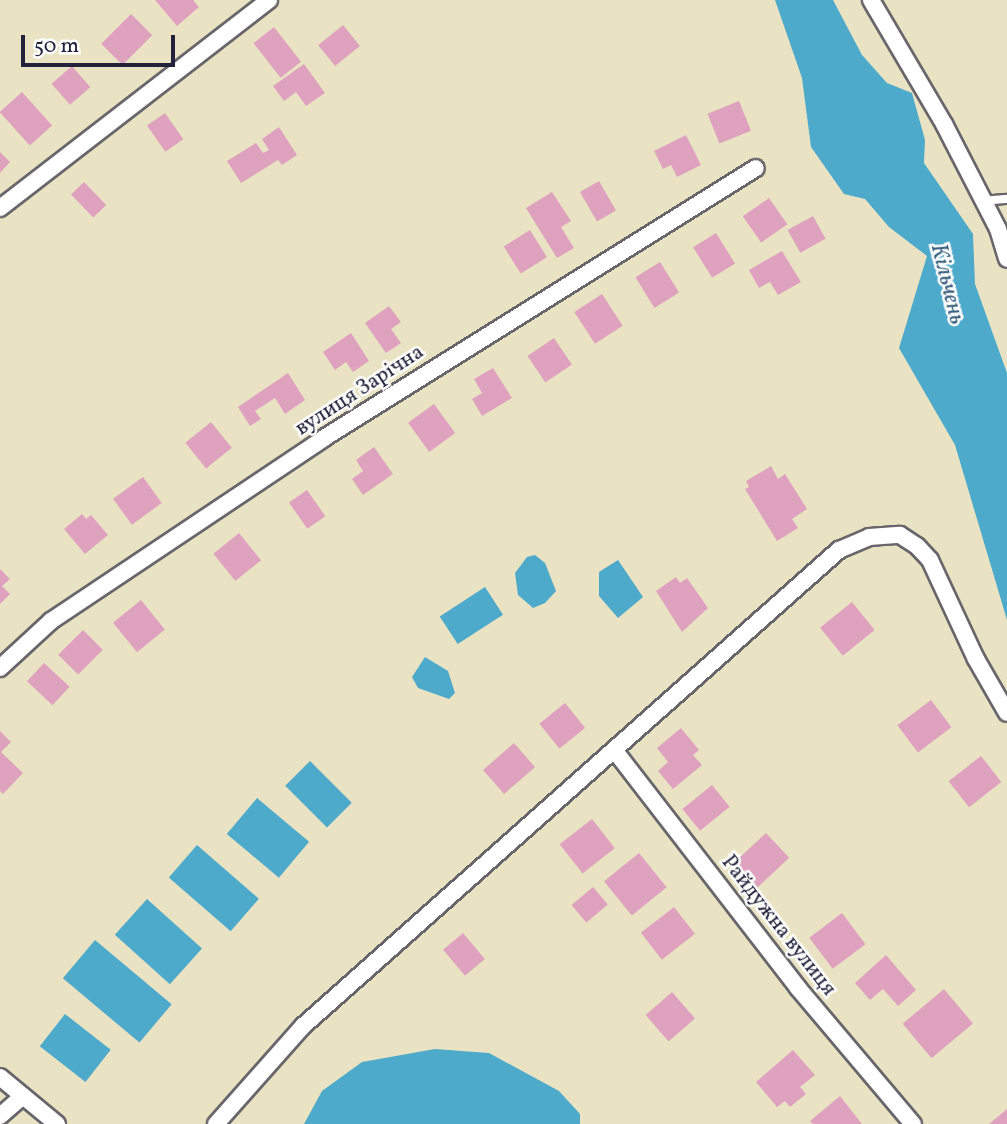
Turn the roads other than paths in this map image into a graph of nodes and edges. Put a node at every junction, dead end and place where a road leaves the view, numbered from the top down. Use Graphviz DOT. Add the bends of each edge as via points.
graph roads {
  1 [pos="269,0"];
  2 [pos="871,0"];
  3 [pos="756,168"];
  4 [pos="1007,200"];
  5 [pos="982,201"];
  6 [pos="0,208"];
  7 [pos="1007,259"];
  8 [pos="0,668"];
  9 [pos="1007,713"];
  10 [pos="615,751"];
  11 [pos="0,1077"];
  12 [pos="23,1096"];
  13 [pos="0,1116"];
  14 [pos="57,1124"];
  15 [pos="216,1124"];
  16 [pos="913,1124"];
  1 -- 6 [label="street"];
  2 -- 5 [label="street" via="944,124"];
  3 -- 8 [label="street, вулиця Зарічна" via="313,446 51,621"];
  4 -- 5 [label="lane"];
  5 -- 7 [label="street" via="998,229"];
  9 -- 10 [label="street" via="930,560 900,536 869,537 839,550"];
  10 -- 15 [label="street" via="303,1026"];
  10 -- 16 [label="street, Райдужна вулиця" via="798,988"];
  11 -- 12 [label="street"];
  12 -- 13 [label="street"];
  12 -- 14 [label="street"];
}
